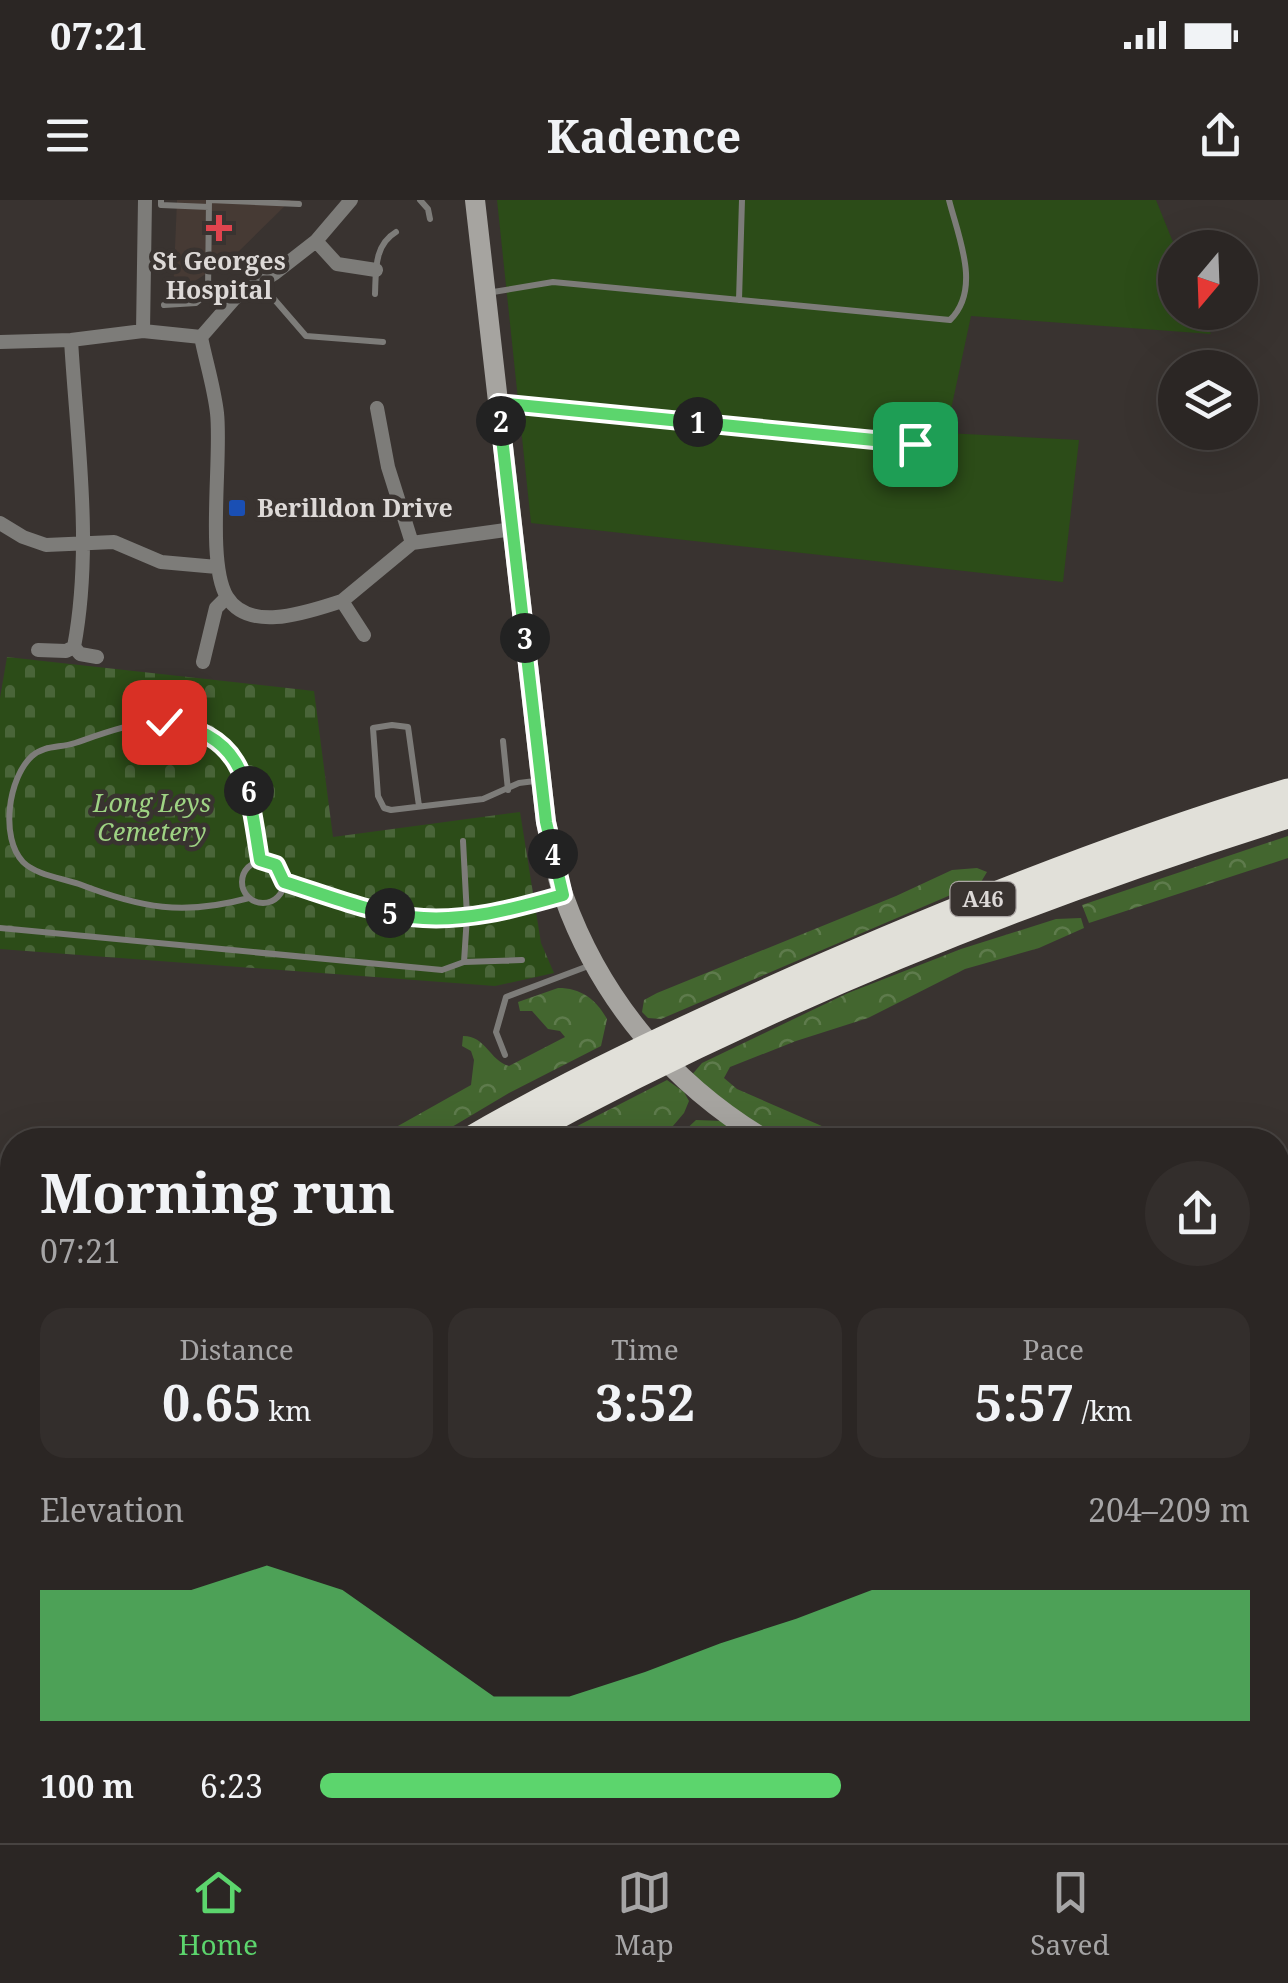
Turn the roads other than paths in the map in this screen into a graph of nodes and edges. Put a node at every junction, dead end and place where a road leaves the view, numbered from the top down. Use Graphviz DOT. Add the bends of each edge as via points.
graph roads {
  1 [pos="145,200"];
  2 [pos="161,200"];
  3 [pos="351,200"];
  4 [pos="420,200"];
  5 [pos="475,200"];
  6 [pos="742,200"];
  7 [pos="948,200"];
  8 [pos="209,202"];
  9 [pos="299,204"];
  10 [pos="430,219"];
  11 [pos="396,232"];
  12 [pos="316,241"];
  13 [pos="376,270"];
  14 [pos="260,283"];
  15 [pos="375,294"];
  16 [pos="486,294"];
  17 [pos="739,300"];
  18 [pos="164,305"];
  19 [pos="143,331"];
  20 [pos="201,337"];
  21 [pos="71,340"];
  22 [pos="0,342"];
  23 [pos="382,342"];
  24 [pos="498,403"];
  25 [pos="377,408"];
  26 [pos="915,444"];
  27 [pos="0,522"];
  28 [pos="513,529"];
  29 [pos="84,543"];
  30 [pos="412,543"];
  31 [pos="216,568"];
  32 [pos="227,597"];
  33 [pos="342,601"];
  34 [pos="364,636"];
  35 [pos="74,647"];
  36 [pos="38,650"];
  37 [pos="97,656"];
  38 [pos="203,662"];
  39 [pos="502,741"];
  40 [pos="542,780"];
  41 [pos="508,790"];
  42 [pos="1288,791"];
  43 [pos="418,806"];
  44 [pos="1288,816"];
  45 [pos="463,842"];
  46 [pos="260,860"];
  47 [pos="284,882"];
  48 [pos="563,895"];
  49 [pos="249,898"];
  50 [pos="468,916"];
  51 [pos="0,928"];
  52 [pos="522,960"];
  53 [pos="464,962"];
  54 [pos="592,965"];
  55 [pos="693,1037"];
  56 [pos="505,1056"];
  57 [pos="620,1073"];
  58 [pos="495,1128"];
  59 [pos="533,1128"];
  60 [pos="748,1128"];
  1 -- 19 [label="street"];
  2 -- 8 [label="lane"];
  3 -- 12 [label="street"];
  4 -- 10 [label="lane"];
  5 -- 16 [label="street"];
  6 -- 17 [label="lane"];
  7 -- 17 [label="lane" via="966,268 964,295 950,320"];
  8 -- 9 [label="lane"];
  8 -- 18 [label="lane" via="208,293 196,303"];
  11 -- 13 [label="lane" via="381,245"];
  12 -- 13 [label="street" via="337,264"];
  12 -- 14 [label="street"];
  13 -- 15 [label="lane"];
  14 -- 20 [label="street" via="234,298"];
  14 -- 23 [label="lane" via="306,336"];
  16 -- 17 [label="lane" via="553,282"];
  16 -- 24 [label="street"];
  19 -- 20 [label="street"];
  19 -- 21 [label="street"];
  20 -- 31 [label="street" via="217,413"];
  21 -- 22 [label="street"];
  21 -- 29 [label="street"];
  24 -- 26 [label="lane"];
  24 -- 28 [label="street"];
  25 -- 30 [label="street"];
  27 -- 29 [label="street" via="46,545"];
  28 -- 30 [label="street"];
  28 -- 40 [label="street"];
  29 -- 31 [label="street" via="114,542 161,562"];
  29 -- 35 [label="street"];
  30 -- 33 [label="street"];
  31 -- 32 [label="street"];
  32 -- 33 [label="street" via="245,612 268,618"];
  32 -- 38 [label="street" via="216,608"];
  33 -- 34 [label="street"];
  35 -- 36 [label="street"];
  35 -- 37 [label="street"];
  39 -- 41 [label="lane"];
  40 -- 41 [label="lane"];
  40 -- 48 [label="street"];
  41 -- 43 [label="lane"];
  42 -- 55 [label="highway, A46" via="1025,882"];
  43 -- 43 [label="lane" via="391,810 380,802 373,728 408,727"];
  44 -- 55 [label="highway, A46" via="1014,911"];
  45 -- 50 [label="lane"];
  46 -- 47 [label="lane" via="276,865"];
  46 -- 49 [label="lane" via="242,874"];
  46 -- 49 [label="lane" via="244,776 232,754 192,726 141,722 52,746 34,753 16,786 9,829 24,864 133,904 204,906"];
  47 -- 49 [label="lane" via="273,901"];
  47 -- 50 [label="lane" via="413,917"];
  48 -- 50 [label="lane"];
  48 -- 54 [label="street"];
  50 -- 53 [label="lane"];
  51 -- 53 [label="lane" via="442,970"];
  52 -- 53 [label="lane"];
  54 -- 56 [label="lane" via="506,997 496,1032"];
  54 -- 60 [label="street" via="642,1037"];
  55 -- 57 [label="highway, A46"];
  57 -- 58 [label="highway, A46"];
  57 -- 59 [label="highway, A46"];
}
